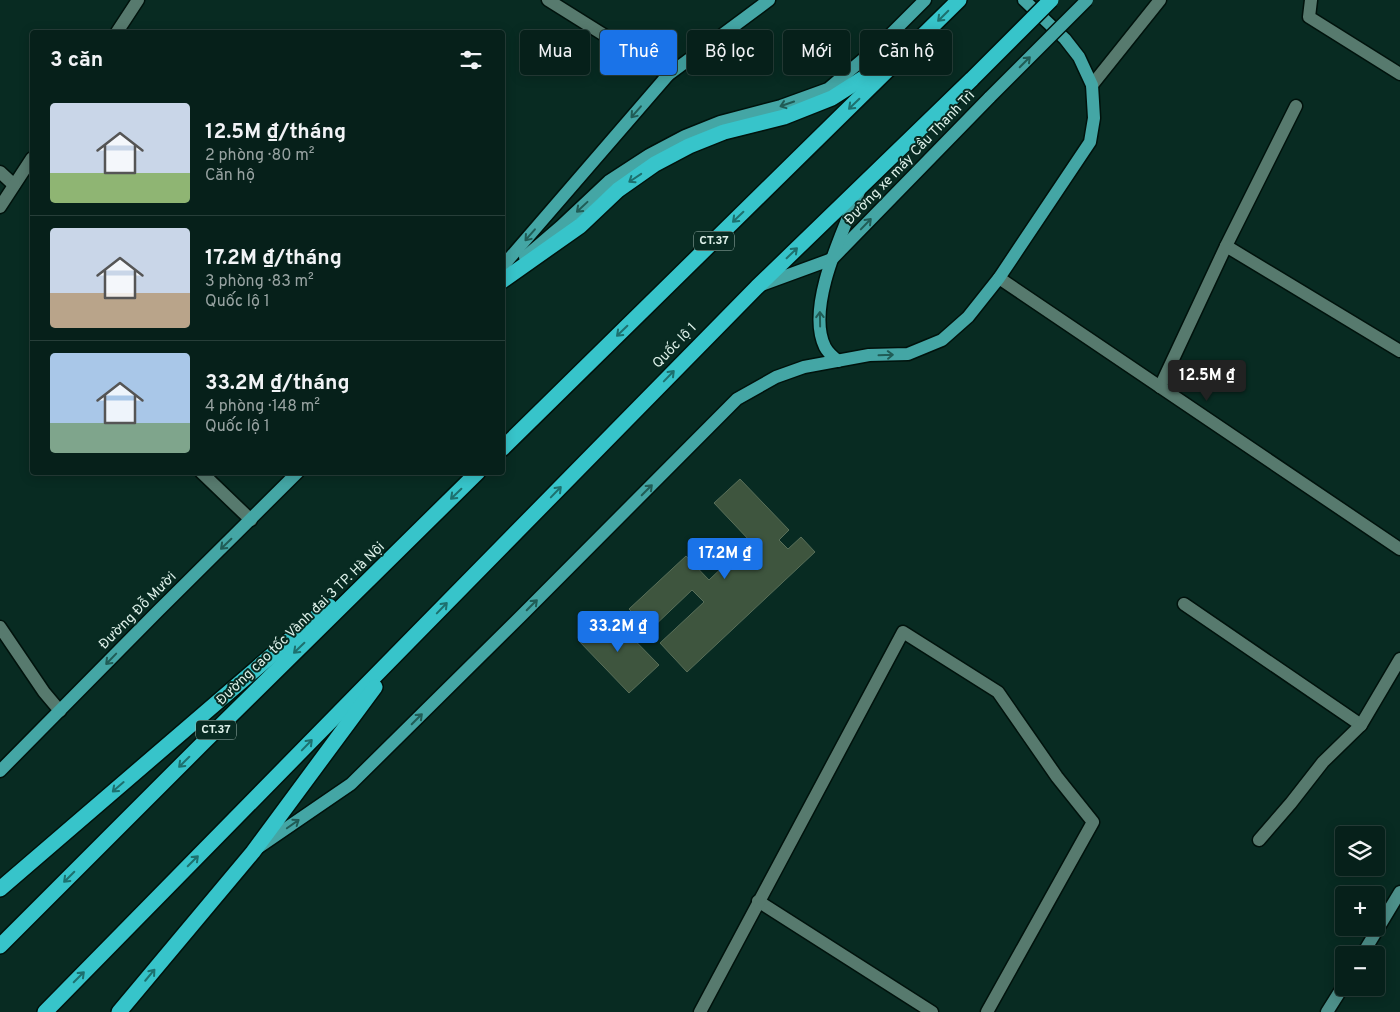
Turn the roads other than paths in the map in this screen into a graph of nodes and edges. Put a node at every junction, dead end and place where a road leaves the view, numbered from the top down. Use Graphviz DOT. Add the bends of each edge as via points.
graph roads {
  1 [pos="138,0"];
  2 [pos="548,0"];
  3 [pos="769,0"];
  4 [pos="925,0"];
  5 [pos="959,0"];
  6 [pos="1024,0"];
  7 [pos="1051,0"];
  8 [pos="1087,0"];
  9 [pos="1160,0"];
  10 [pos="1311,0"];
  11 [pos="118,30"];
  12 [pos="929,30"];
  13 [pos="600,32"];
  14 [pos="677,68"];
  15 [pos="1400,74"];
  16 [pos="668,75"];
  17 [pos="868,75"];
  18 [pos="883,75"];
  19 [pos="1092,85"];
  20 [pos="1296,106"];
  21 [pos="30,161"];
  22 [pos="0,172"];
  23 [pos="14,185"];
  24 [pos="861,186"];
  25 [pos="0,207"];
  26 [pos="1226,246"];
  27 [pos="832,259"];
  28 [pos="505,264"];
  29 [pos="505,274"];
  30 [pos="999,278"];
  31 [pos="505,279"];
  32 [pos="757,286"];
  33 [pos="1400,351"];
  34 [pos="838,361"];
  35 [pos="1160,387"];
  36 [pos="505,446"];
  37 [pos="205,475"];
  38 [pos="295,475"];
  39 [pos="475,475"];
  40 [pos="434,516"];
  41 [pos="251,520"];
  42 [pos="1400,549"];
  43 [pos="1184,604"];
  44 [pos="0,626"];
  45 [pos="408,642"];
  46 [pos="1400,659"];
  47 [pos="60,712"];
  48 [pos="1361,725"];
  49 [pos="0,772"];
  50 [pos="1259,840"];
  51 [pos="253,852"];
  52 [pos="0,889"];
  53 [pos="1400,892"];
  54 [pos="758,901"];
  55 [pos="0,946"];
  56 [pos="1367,946"];
  57 [pos="1337,996"];
  58 [pos="45,1012"];
  59 [pos="119,1012"];
  60 [pos="700,1012"];
  61 [pos="932,1012"];
  62 [pos="987,1012"];
  63 [pos="1327,1012"];
  1 -- 11 [label="street"];
  2 -- 13 [label="street"];
  3 -- 14 [label="main road"];
  4 -- 29 [label="main road, one-way" via="880,45 828,89 781,106 720,122 649,155 610,181"];
  5 -- 12 [label="highway, CT.37, one-way"];
  6 -- 19 [label="main road" via="1065,38 1079,57"];
  7 -- 24 [label="highway, Quốc lộ 1, bridge"];
  27 -- 8 [label="main road, Đường xe máy Cầu Thanh Trì, one-way, bridge"];
  9 -- 19 [label="street"];
  10 -- 15 [label="street" via="1309,17"];
  16 -- 28 [label="main road, one-way"];
  17 -- 31 [label="highway, one-way" via="832,98 784,116 724,132 656,164 618,190 580,226"];
  18 -- 36 [label="highway, CT.37, one-way"];
  19 -- 30 [label="main road" via="1094,118 1090,142"];
  20 -- 26 [label="street"];
  21 -- 23 [label="street"];
  22 -- 23 [label="street"];
  23 -- 25 [label="street"];
  24 -- 27 [label="main road"];
  32 -- 24 [label="highway, Quốc lộ 1, one-way"];
  26 -- 33 [label="street"];
  26 -- 35 [label="street"];
  27 -- 32 [label="main road, Đường xe máy Cầu Thanh Trì"];
  34 -- 27 [label="main road, one-way" via="825,347 819,322 820,303"];
  34 -- 30 [label="main road, one-way" via="869,355 908,354 942,340 968,317"];
  30 -- 35 [label="street"];
  45 -- 32 [label="highway, Quốc lộ 1, one-way"];
  51 -- 34 [label="main road, one-way" via="351,784 737,399 776,377 804,367"];
  35 -- 42 [label="street"];
  37 -- 41 [label="street"];
  38 -- 41 [label="main road, Đường Đỗ Mười"];
  39 -- 40 [label="highway, CT.37, one-way"];
  40 -- 52 [label="highway, one-way"];
  40 -- 55 [label="highway, Đường cao tốc Vành đai 3 TP. Hà Nội / CT.37, one-way"];
  41 -- 47 [label="main road, Đường Đỗ Mười, one-way"];
  43 -- 48 [label="street"];
  44 -- 47 [label="street"];
  45 -- 51 [label="highway"];
  58 -- 45 [label="highway, one-way"];
  46 -- 48 [label="street"];
  47 -- 49 [label="main road, Đường Đỗ Mười"];
  48 -- 50 [label="street" via="1323,762"];
  59 -- 51 [label="highway, one-way"];
  53 -- 56 [label="street"];
  54 -- 60 [label="street"];
  54 -- 61 [label="street"];
  54 -- 62 [label="street" via="903,632 998,692 1057,777 1093,822"];
  57 -- 63 [label="street"];
}
